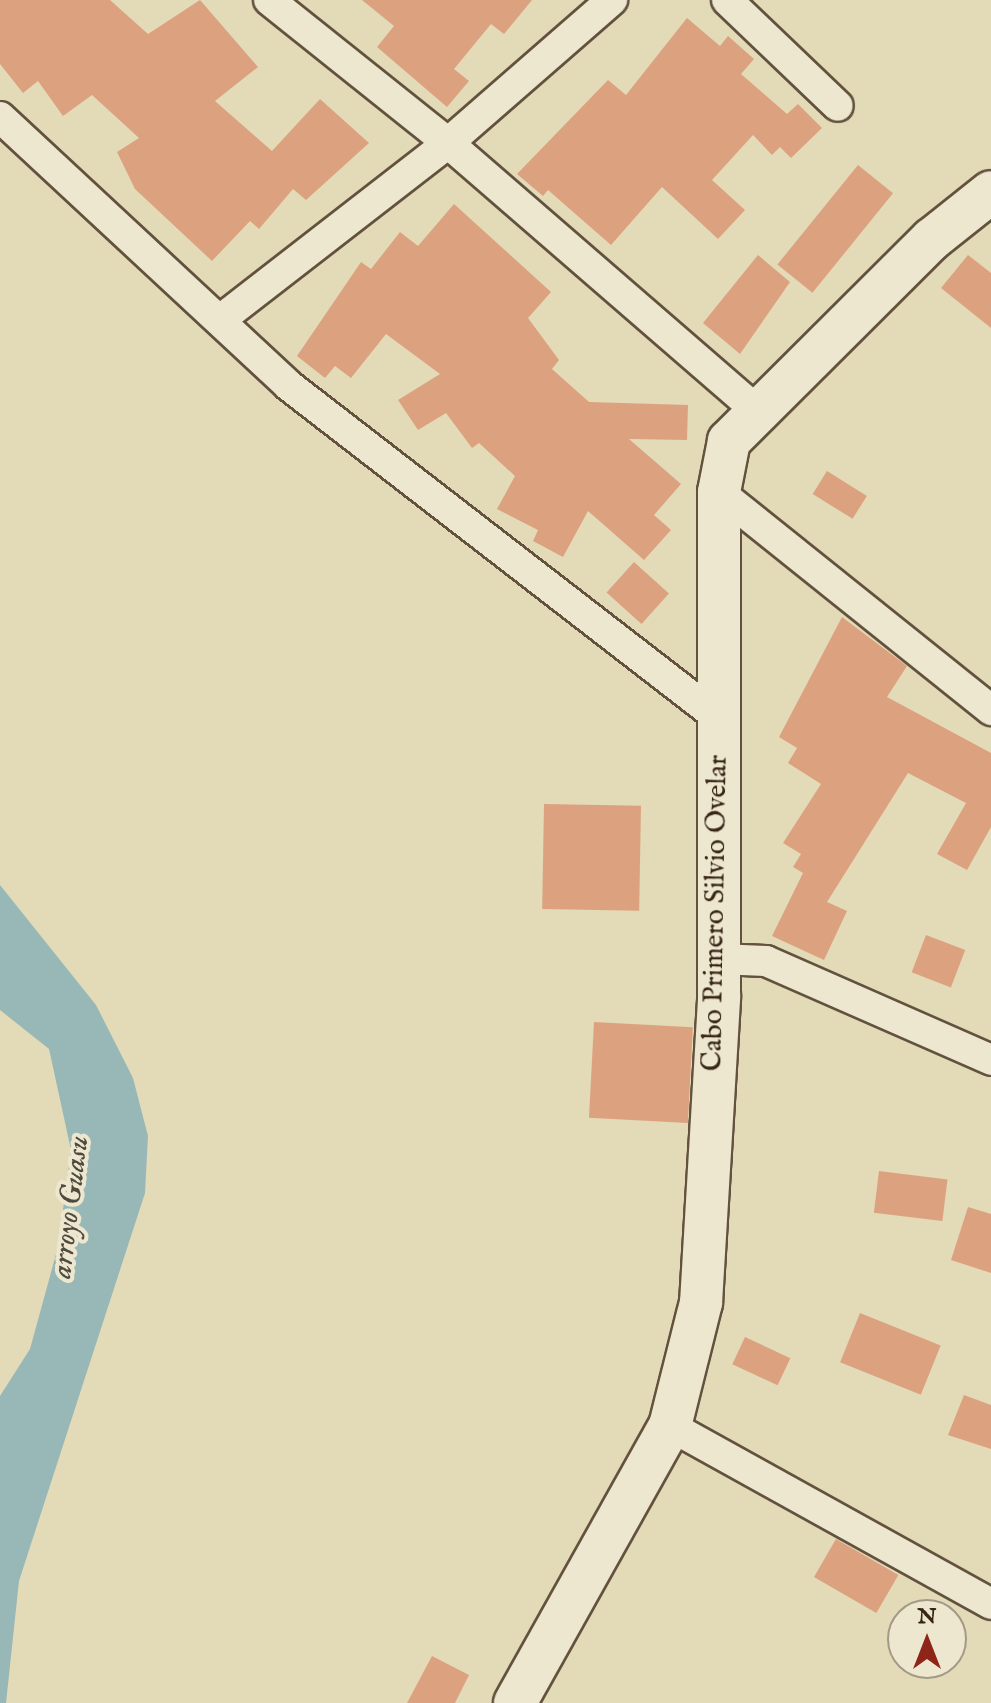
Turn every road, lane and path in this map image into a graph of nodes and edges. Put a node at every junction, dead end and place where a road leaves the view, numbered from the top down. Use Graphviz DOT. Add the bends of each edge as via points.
graph roads {
  1 [pos="269,0"];
  2 [pos="612,0"];
  3 [pos="727,0"];
  4 [pos="838,106"];
  5 [pos="0,117"];
  6 [pos="448,143"];
  7 [pos="991,192"];
  8 [pos="220,320"];
  9 [pos="757,411"];
  10 [pos="719,492"];
  11 [pos="991,710"];
  12 [pos="719,718"];
  13 [pos="718,959"];
  14 [pos="990,1056"];
  15 [pos="670,1426"];
  16 [pos="991,1604"];
  17 [pos="515,1703"];
  1 -- 6 [label="street"];
  2 -- 6 [label="street"];
  3 -- 4 [label="street"];
  5 -- 8 [label="street"];
  6 -- 8 [label="street"];
  6 -- 9 [label="street"];
  7 -- 9 [label="main road, Cabo Primero Silvio Ovelar"];
  8 -- 12 [label="street" via="348,433"];
  9 -- 10 [label="main road, Cabo Primero Silvio Ovelar" via="729,441"];
  10 -- 11 [label="street"];
  10 -- 12 [label="main road, Cabo Primero Silvio Ovelar"];
  12 -- 13 [label="main road, Cabo Primero Silvio Ovelar"];
  13 -- 14 [label="street" via="766,961"];
  13 -- 15 [label="main road, Cabo Primero Silvio Ovelar" via="701,1303"];
  15 -- 16 [label="street"];
  15 -- 17 [label="main road, Cabo Primero Silvio Ovelar"];
}
